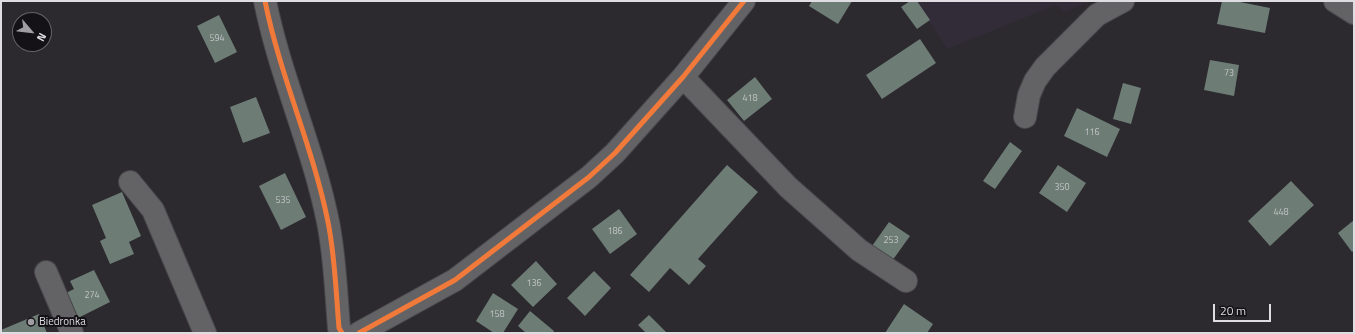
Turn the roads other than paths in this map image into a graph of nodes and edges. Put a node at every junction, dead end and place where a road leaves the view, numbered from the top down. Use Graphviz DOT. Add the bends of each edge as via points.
graph roads {
  1 [pos="265,1"];
  2 [pos="744,1"];
  3 [pos="1123,1"];
  4 [pos="1335,1"];
  5 [pos="1354,13"];
  6 [pos="683,77"];
  7 [pos="1025,117"];
  8 [pos="130,182"];
  9 [pos="46,272"];
  10 [pos="906,281"];
  11 [pos="72,333"];
  12 [pos="206,333"];
  13 [pos="342,333"];
  14 [pos="359,333"];
  1 -- 13 [label="street" via="270,26 306,138 328,223"];
  2 -- 6 [label="street"];
  3 -- 7 [label="street" via="1097,14 1045,67 1029,95"];
  4 -- 5 [label="street"];
  6 -- 10 [label="street" via="788,186 859,250"];
  6 -- 14 [label="street" via="615,153 567,195 455,280"];
  8 -- 12 [label="street" via="153,210"];
  9 -- 11 [label="street"];
}
